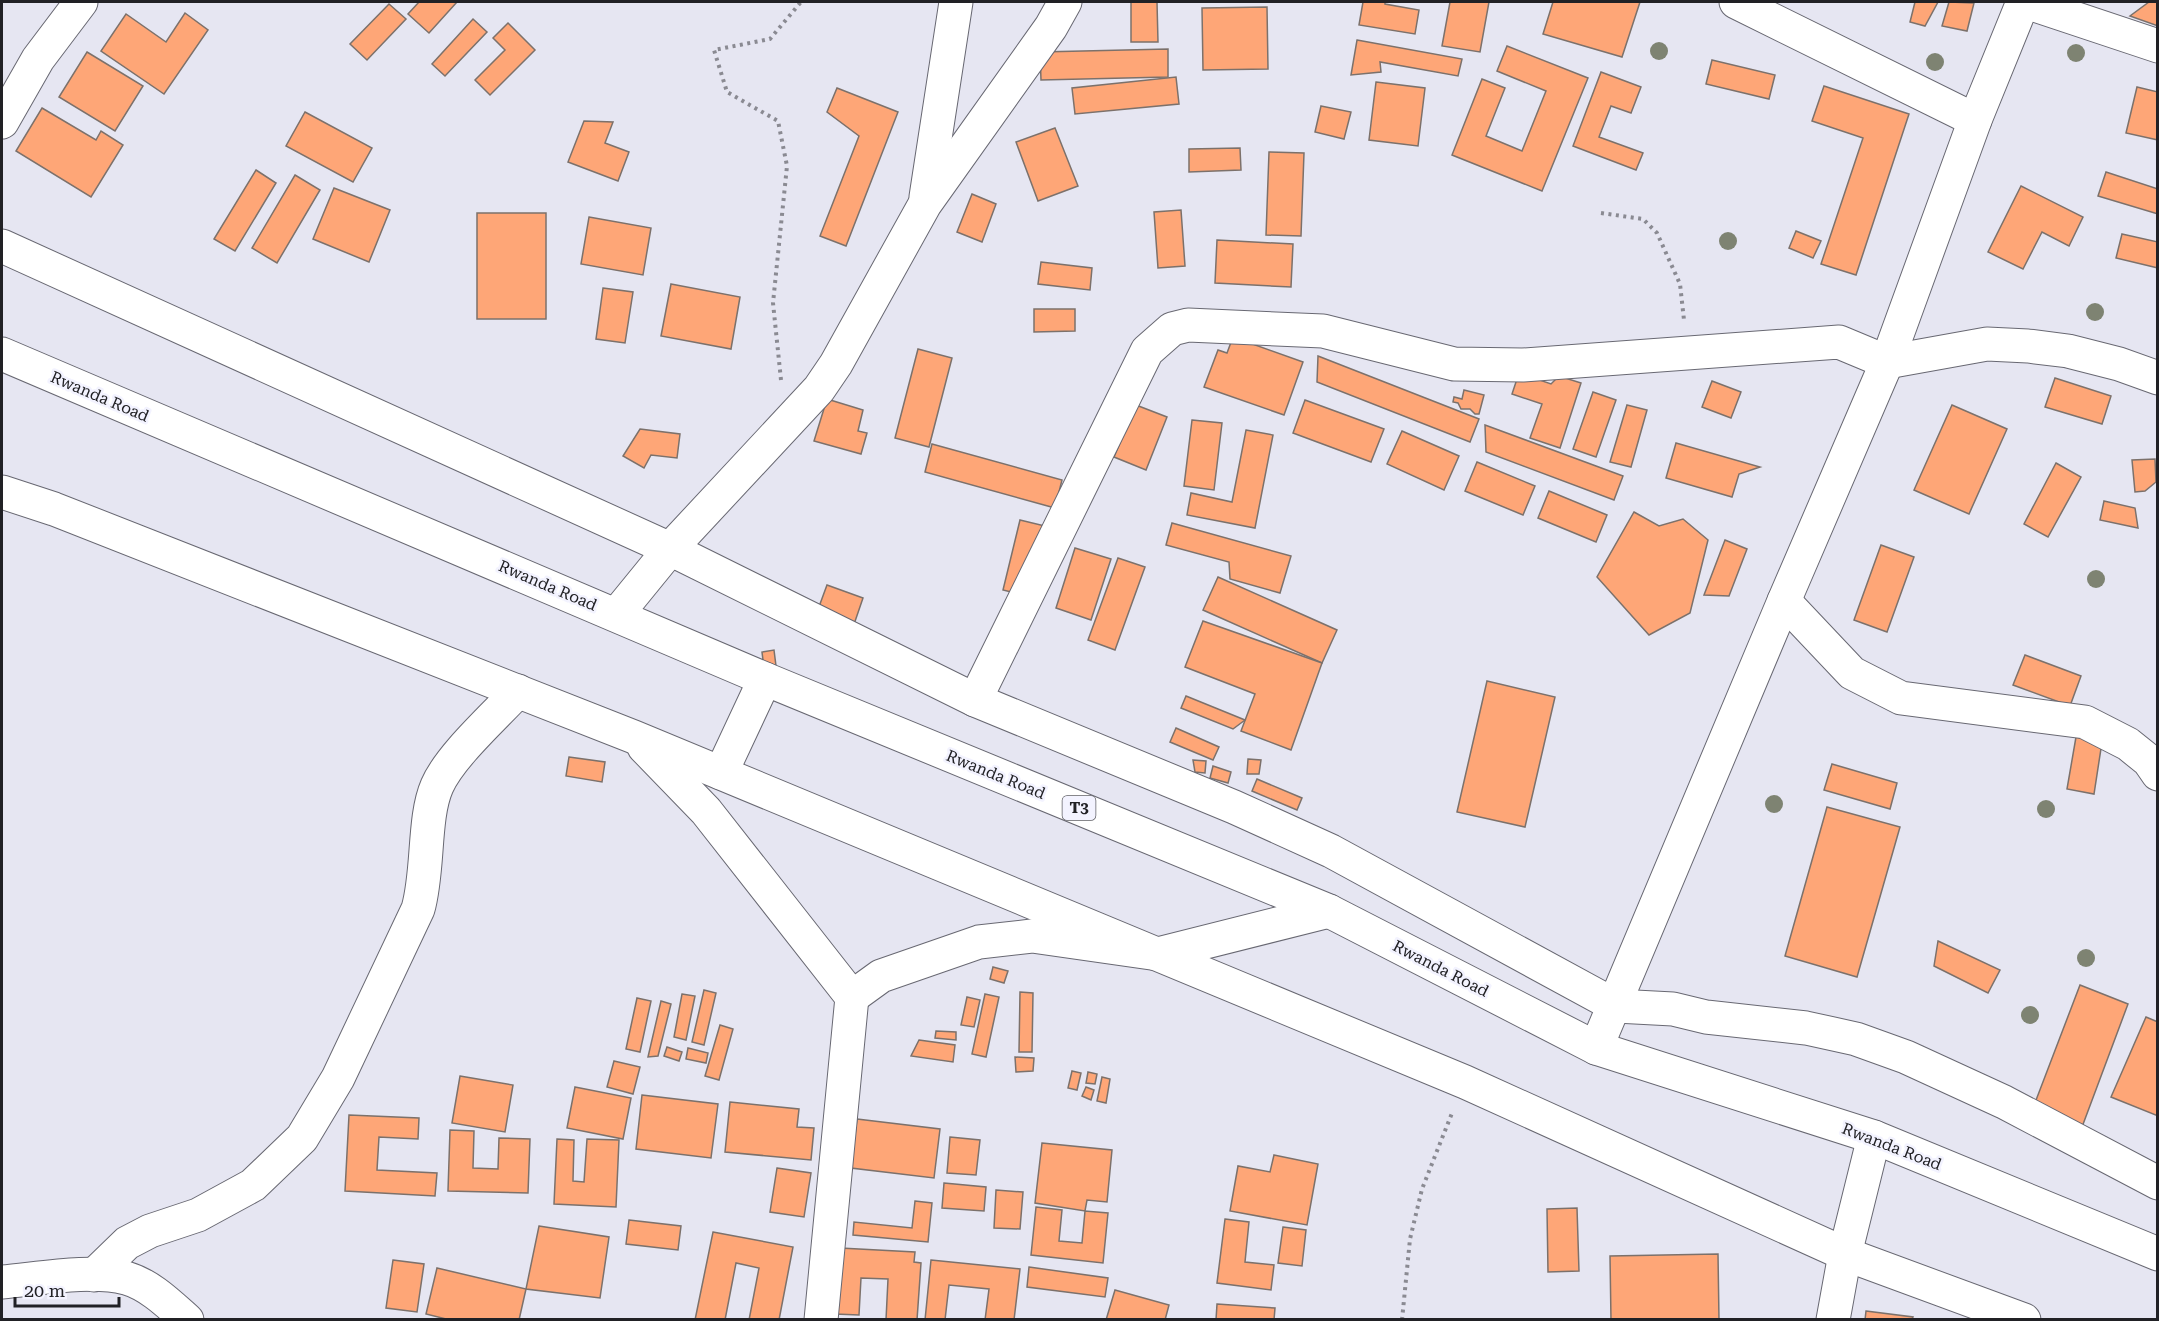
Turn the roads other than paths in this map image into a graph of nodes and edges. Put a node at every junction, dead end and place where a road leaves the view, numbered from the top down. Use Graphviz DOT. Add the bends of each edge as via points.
graph roads {
  1 [pos="81,2"];
  2 [pos="956,2"];
  3 [pos="1065,2"];
  4 [pos="1736,2"];
  5 [pos="2024,2"];
  6 [pos="2157,46"];
  7 [pos="1975,120"];
  8 [pos="2,122"];
  9 [pos="925,204"];
  10 [pos="2,246"];
  11 [pos="2,354"];
  12 [pos="1887,362"];
  13 [pos="2157,378"];
  14 [pos="2,492"];
  15 [pos="670,549"];
  16 [pos="1784,601"];
  17 [pos="617,614"];
  18 [pos="765,679"];
  19 [pos="518,691"];
  20 [pos="975,700"];
  21 [pos="634,737"];
  22 [pos="721,773"];
  23 [pos="2157,774"];
  24 [pos="1329,911"];
  25 [pos="1158,954"];
  26 [pos="852,997"];
  27 [pos="1616,1006"];
  28 [pos="1596,1048"];
  29 [pos="1874,1137"];
  30 [pos="2157,1183"];
  31 [pos="1845,1254"];
  32 [pos="2157,1254"];
  33 [pos="94,1275"];
  34 [pos="2,1282"];
  35 [pos="187,1320"];
  36 [pos="821,1320"];
  37 [pos="1833,1320"];
  38 [pos="2024,1320"];
  1 -- 8 [label="main road" via="38,59"];
  2 -- 9 [label="main road"];
  3 -- 9 [label="main road"];
  4 -- 7 [label="main road"];
  5 -- 6 [label="main road"];
  5 -- 7 [label="main road"];
  7 -- 12 [label="main road"];
  9 -- 15 [label="main road" via="819,389"];
  10 -- 15 [label="main road"];
  11 -- 17 [label="main road, Rwanda Road / T3"];
  12 -- 13 [label="main road" via="1987,344 2028,346 2068,351"];
  12 -- 16 [label="main road"];
  12 -- 20 [label="main road" via="1839,342 1474,366 1323,331 1188,325 1172,329 1147,351"];
  14 -- 19 [label="main road"];
  15 -- 17 [label="main road"];
  15 -- 20 [label="main road"];
  16 -- 23 [label="main road" via="1852,673 1890,694 2085,722 2128,744 2149,761"];
  16 -- 27 [label="main road"];
  17 -- 18 [label="main road, Rwanda Road / T3"];
  18 -- 22 [label="main road"];
  18 -- 24 [label="main road, Rwanda Road / T3"];
  19 -- 21 [label="main road"];
  19 -- 33 [label="main road" via="437,786 418,909 338,1078 302,1138 253,1185 198,1215 128,1243"];
  20 -- 27 [label="main road" via="1331,851"];
  21 -- 22 [label="main road"];
  21 -- 26 [label="main road" via="706,811"];
  22 -- 25 [label="main road"];
  24 -- 25 [label="main road"];
  24 -- 28 [label="main road, Rwanda Road / T3"];
  25 -- 26 [label="main road" via="1032,936 980,942 881,976"];
  25 -- 31 [label="main road" via="1464,1082"];
  26 -- 36 [label="main road"];
  27 -- 28 [label="main road"];
  27 -- 30 [label="main road" via="1673,1009 1856,1039 1906,1057 2004,1102"];
  28 -- 29 [label="main road, Rwanda Road / T3"];
  29 -- 31 [label="main road"];
  29 -- 32 [label="main road, Rwanda Road / T3"];
  31 -- 37 [label="main road"];
  31 -- 38 [label="main road"];
  33 -- 34 [label="main road"];
  33 -- 35 [label="main road" via="126,1278 146,1287"];
}
